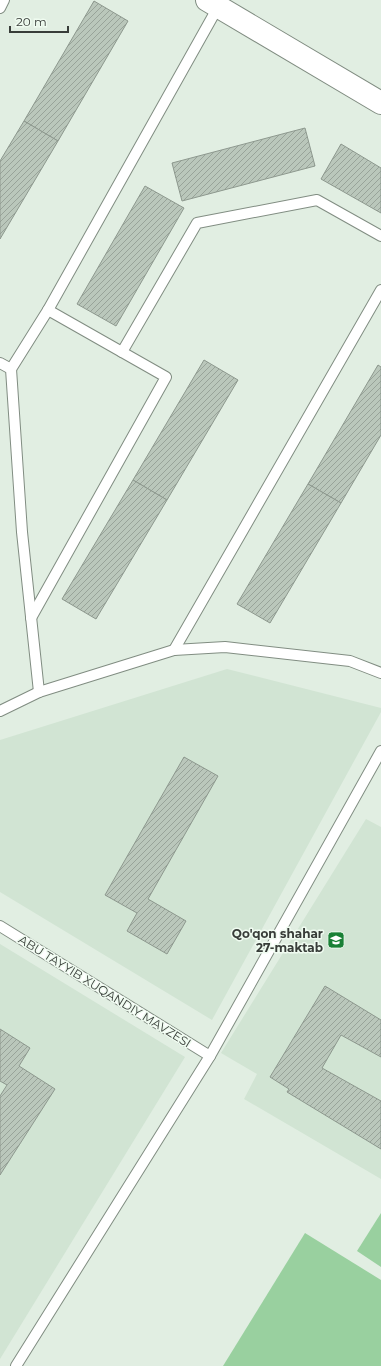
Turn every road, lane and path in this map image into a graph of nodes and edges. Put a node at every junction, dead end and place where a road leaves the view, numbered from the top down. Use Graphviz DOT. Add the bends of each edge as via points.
graph roads {
  1 [pos="4,0"];
  2 [pos="212,3"];
  3 [pos="0,8"];
  4 [pos="381,103"];
  5 [pos="381,236"];
  6 [pos="381,290"];
  7 [pos="48,310"];
  8 [pos="122,352"];
  9 [pos="0,363"];
  10 [pos="11,369"];
  11 [pos="31,618"];
  12 [pos="174,650"];
  13 [pos="381,674"];
  14 [pos="39,692"];
  15 [pos="0,711"];
  16 [pos="381,751"];
  17 [pos="0,926"];
  18 [pos="210,1056"];
  19 [pos="16,1366"];
  1 -- 3 [label="lane"];
  2 -- 4 [label="street"];
  2 -- 7 [label="lane"];
  5 -- 8 [label="lane" via="317,200 196,223"];
  6 -- 12 [label="lane"];
  7 -- 8 [label="lane"];
  7 -- 10 [label="lane"];
  8 -- 11 [label="lane" via="166,377"];
  9 -- 10 [label="lane"];
  10 -- 11 [label="lane" via="22,532"];
  11 -- 14 [label="lane"];
  12 -- 13 [label="lane" via="225,647 342,660"];
  12 -- 14 [label="lane"];
  14 -- 15 [label="lane"];
  16 -- 18 [label="lane"];
  17 -- 18 [label="lane, ABU TAYYIB XUQANDIY MAVZESI"];
  18 -- 19 [label="lane"];
}
